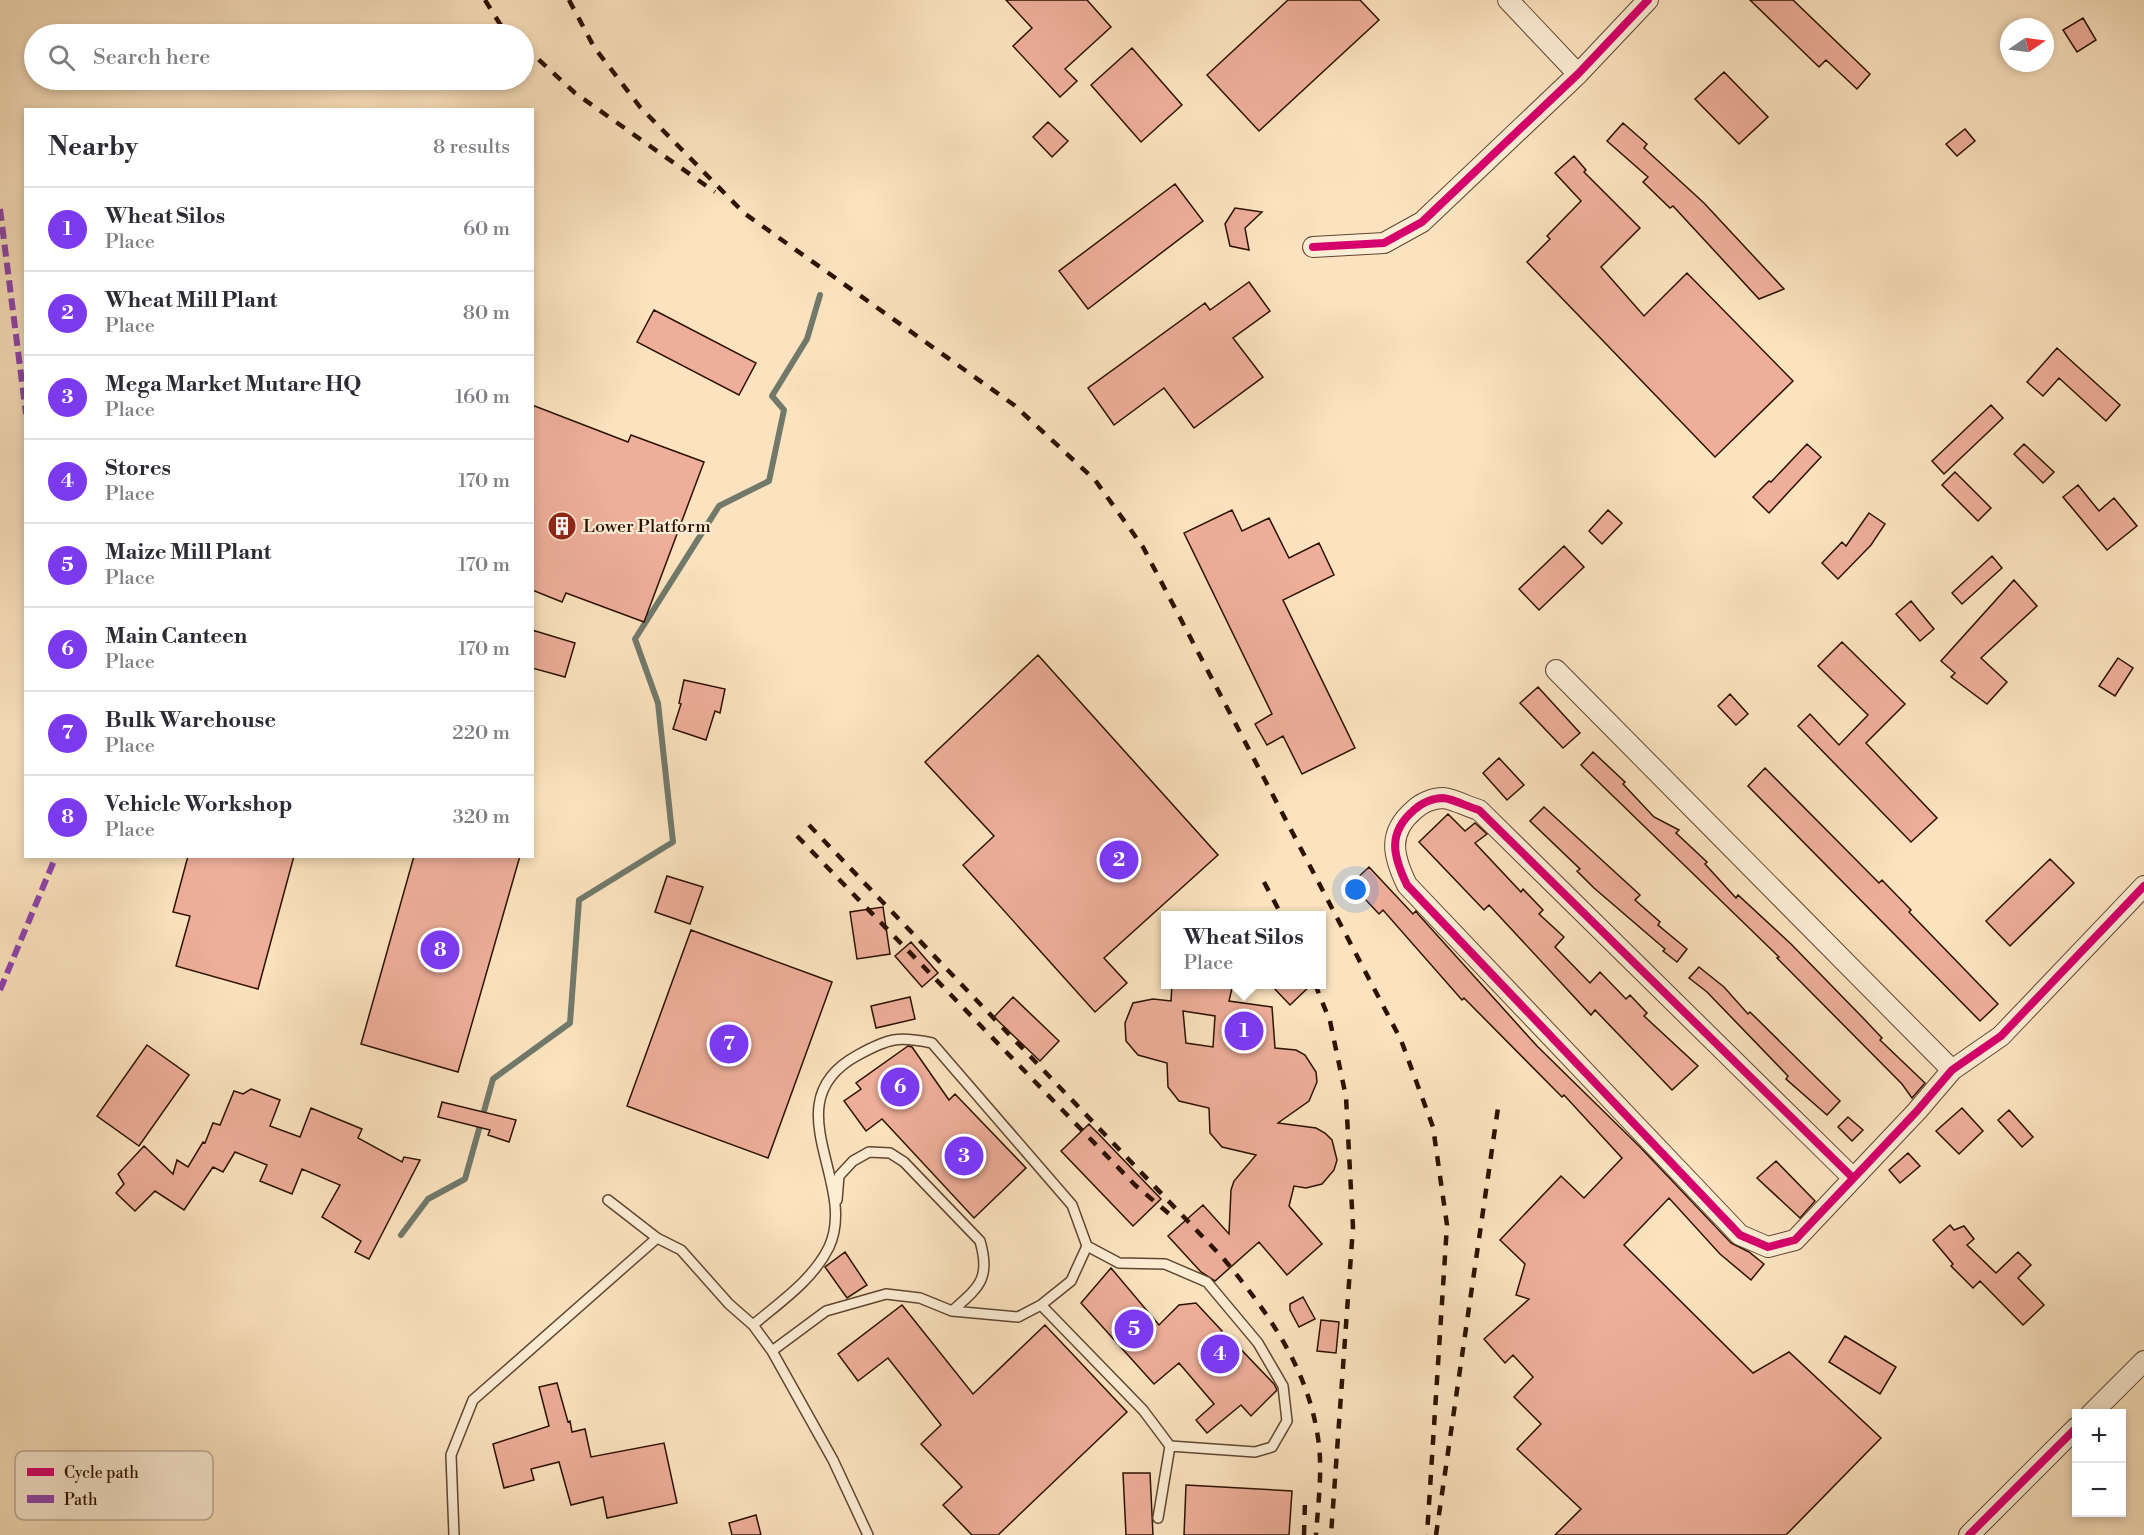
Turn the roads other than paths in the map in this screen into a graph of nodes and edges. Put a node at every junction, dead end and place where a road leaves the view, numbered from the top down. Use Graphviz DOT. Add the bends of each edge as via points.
graph roads {
  1 [pos="1508,0"];
  2 [pos="1648,0"];
  3 [pos="1578,74"];
  4 [pos="1313,248"];
  5 [pos="1556,670"];
  6 [pos="2144,886"];
  7 [pos="1952,1070"];
  8 [pos="1852,1177"];
  9 [pos="608,1200"];
  10 [pos="836,1210"];
  11 [pos="657,1238"];
  12 [pos="1087,1246"];
  13 [pos="1041,1305"];
  14 [pos="952,1311"];
  15 [pos="753,1325"];
  16 [pos="772,1351"];
  17 [pos="2144,1361"];
  18 [pos="2095,1409"];
  19 [pos="2072,1432"];
  20 [pos="1170,1446"];
  21 [pos="1158,1518"];
  22 [pos="454,1535"];
  23 [pos="868,1535"];
  24 [pos="1969,1535"];
  1 -- 3 [label="street"];
  2 -- 3 [label="street"];
  3 -- 4 [label="street" via="1422,222 1384,243"];
  5 -- 7 [label="street"];
  6 -- 7 [label="street" via="2001,1036"];
  7 -- 8 [label="street"];
  8 -- 8 [label="street" via="1795,1240 1768,1247 1740,1235 1407,885 1394,844 1401,821 1421,803 1443,798 1479,810"];
  9 -- 11 [label="lane"];
  10 -- 12 [label="lane" via="821,1150 818,1102 829,1077 844,1062 903,1037 932,1043 985,1101 1072,1205"];
  10 -- 14 [label="lane" via="839,1176 853,1161 869,1152 890,1153 904,1162 980,1241 985,1274 980,1285"];
  10 -- 15 [label="lane" via="829,1246 804,1281"];
  11 -- 15 [label="lane" via="681,1250"];
  11 -- 22 [label="lane" via="473,1400 451,1455"];
  12 -- 13 [label="lane" via="1071,1281"];
  12 -- 20 [label="lane" via="1119,1263 1165,1264 1207,1282 1258,1343 1283,1386 1287,1421 1272,1447 1255,1452"];
  13 -- 14 [label="lane" via="1018,1317"];
  13 -- 20 [label="lane" via="1143,1410"];
  14 -- 16 [label="lane" via="920,1298 886,1294 826,1311"];
  15 -- 16 [label="lane"];
  16 -- 23 [label="lane" via="833,1460"];
  17 -- 18 [label="street"];
  19 -- 24 [label="street"];
  20 -- 21 [label="lane"];
}
